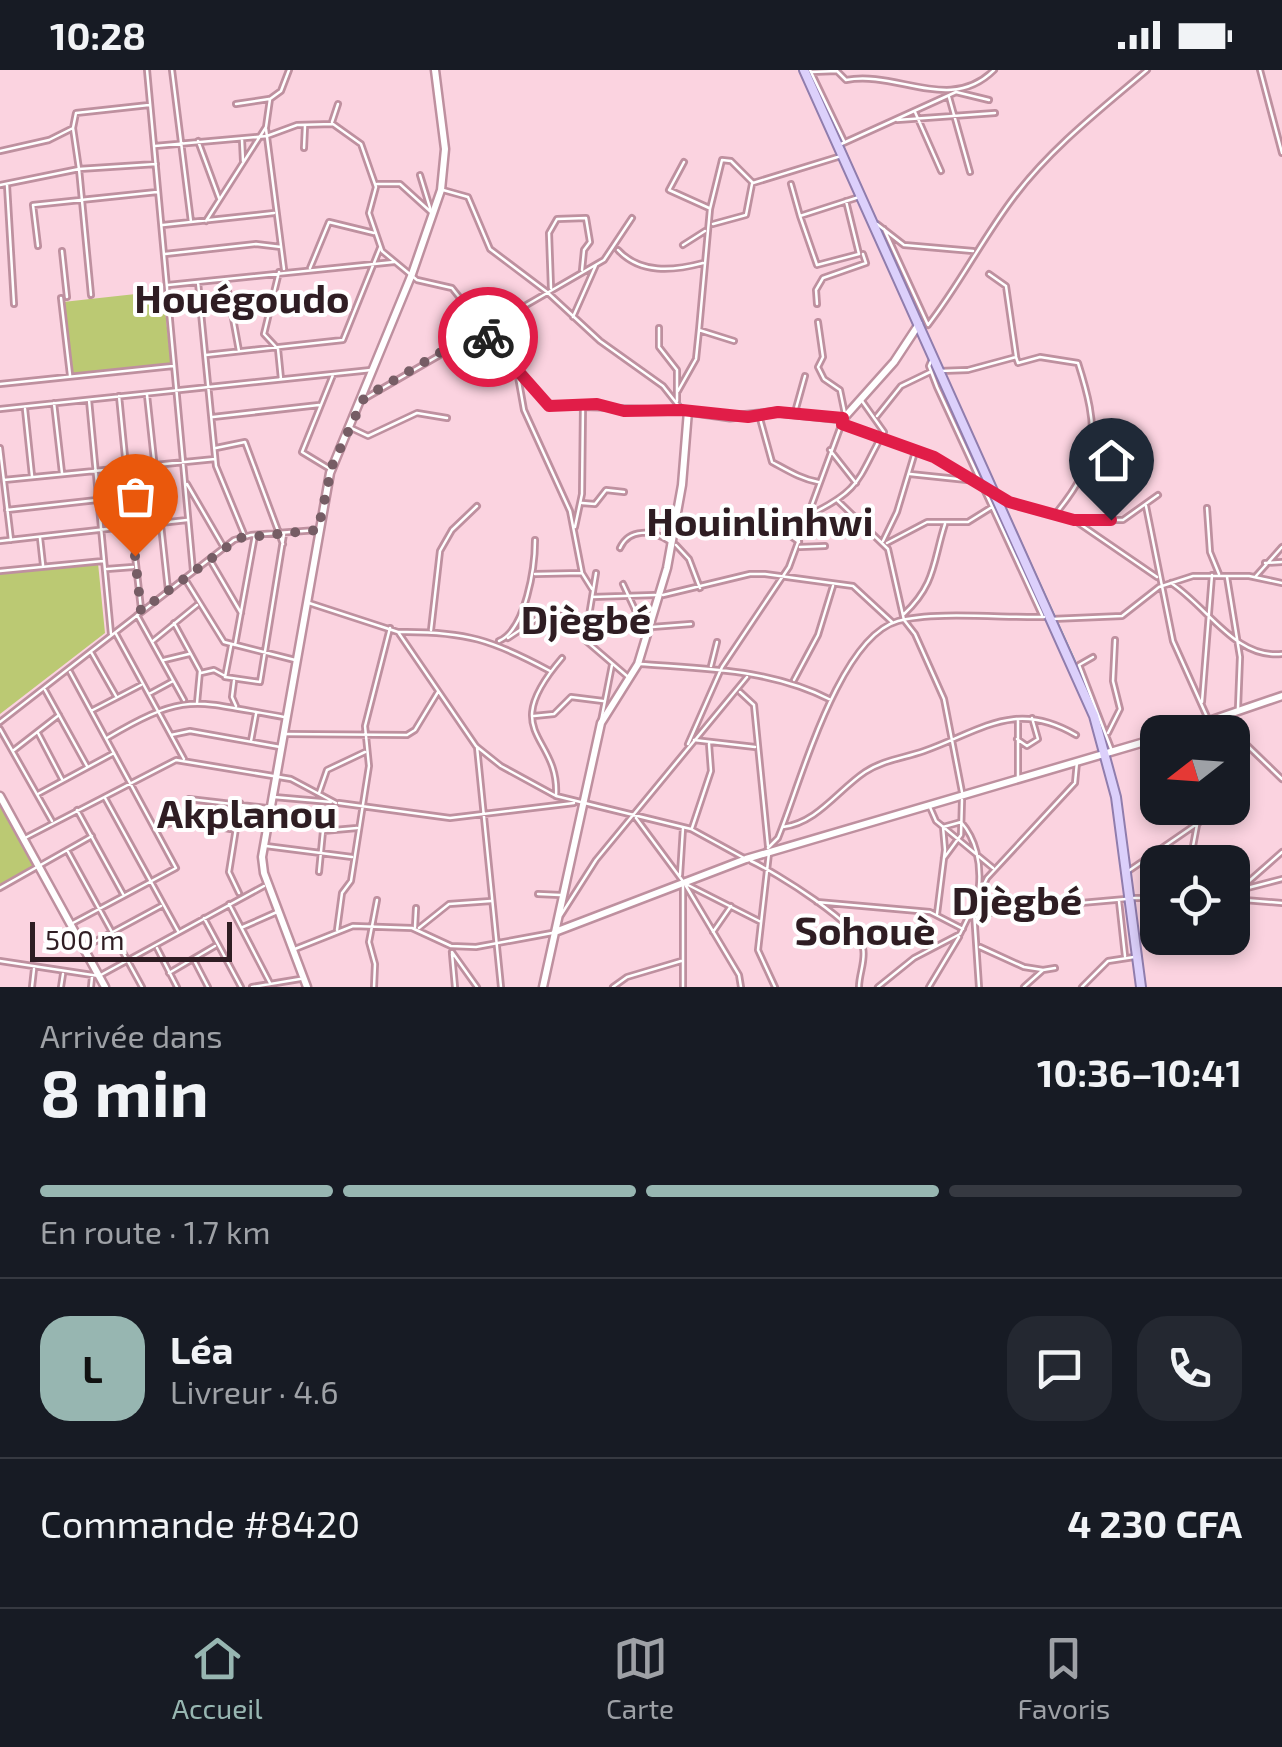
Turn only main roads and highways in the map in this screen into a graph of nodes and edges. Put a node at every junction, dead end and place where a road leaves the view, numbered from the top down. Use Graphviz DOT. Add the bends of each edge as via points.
graph roads {
  1 [pos="809,71"];
  2 [pos="1141,987"];
  1 -- 2 [label="main road" via="991,494 1093,705 1109,753"];
}
